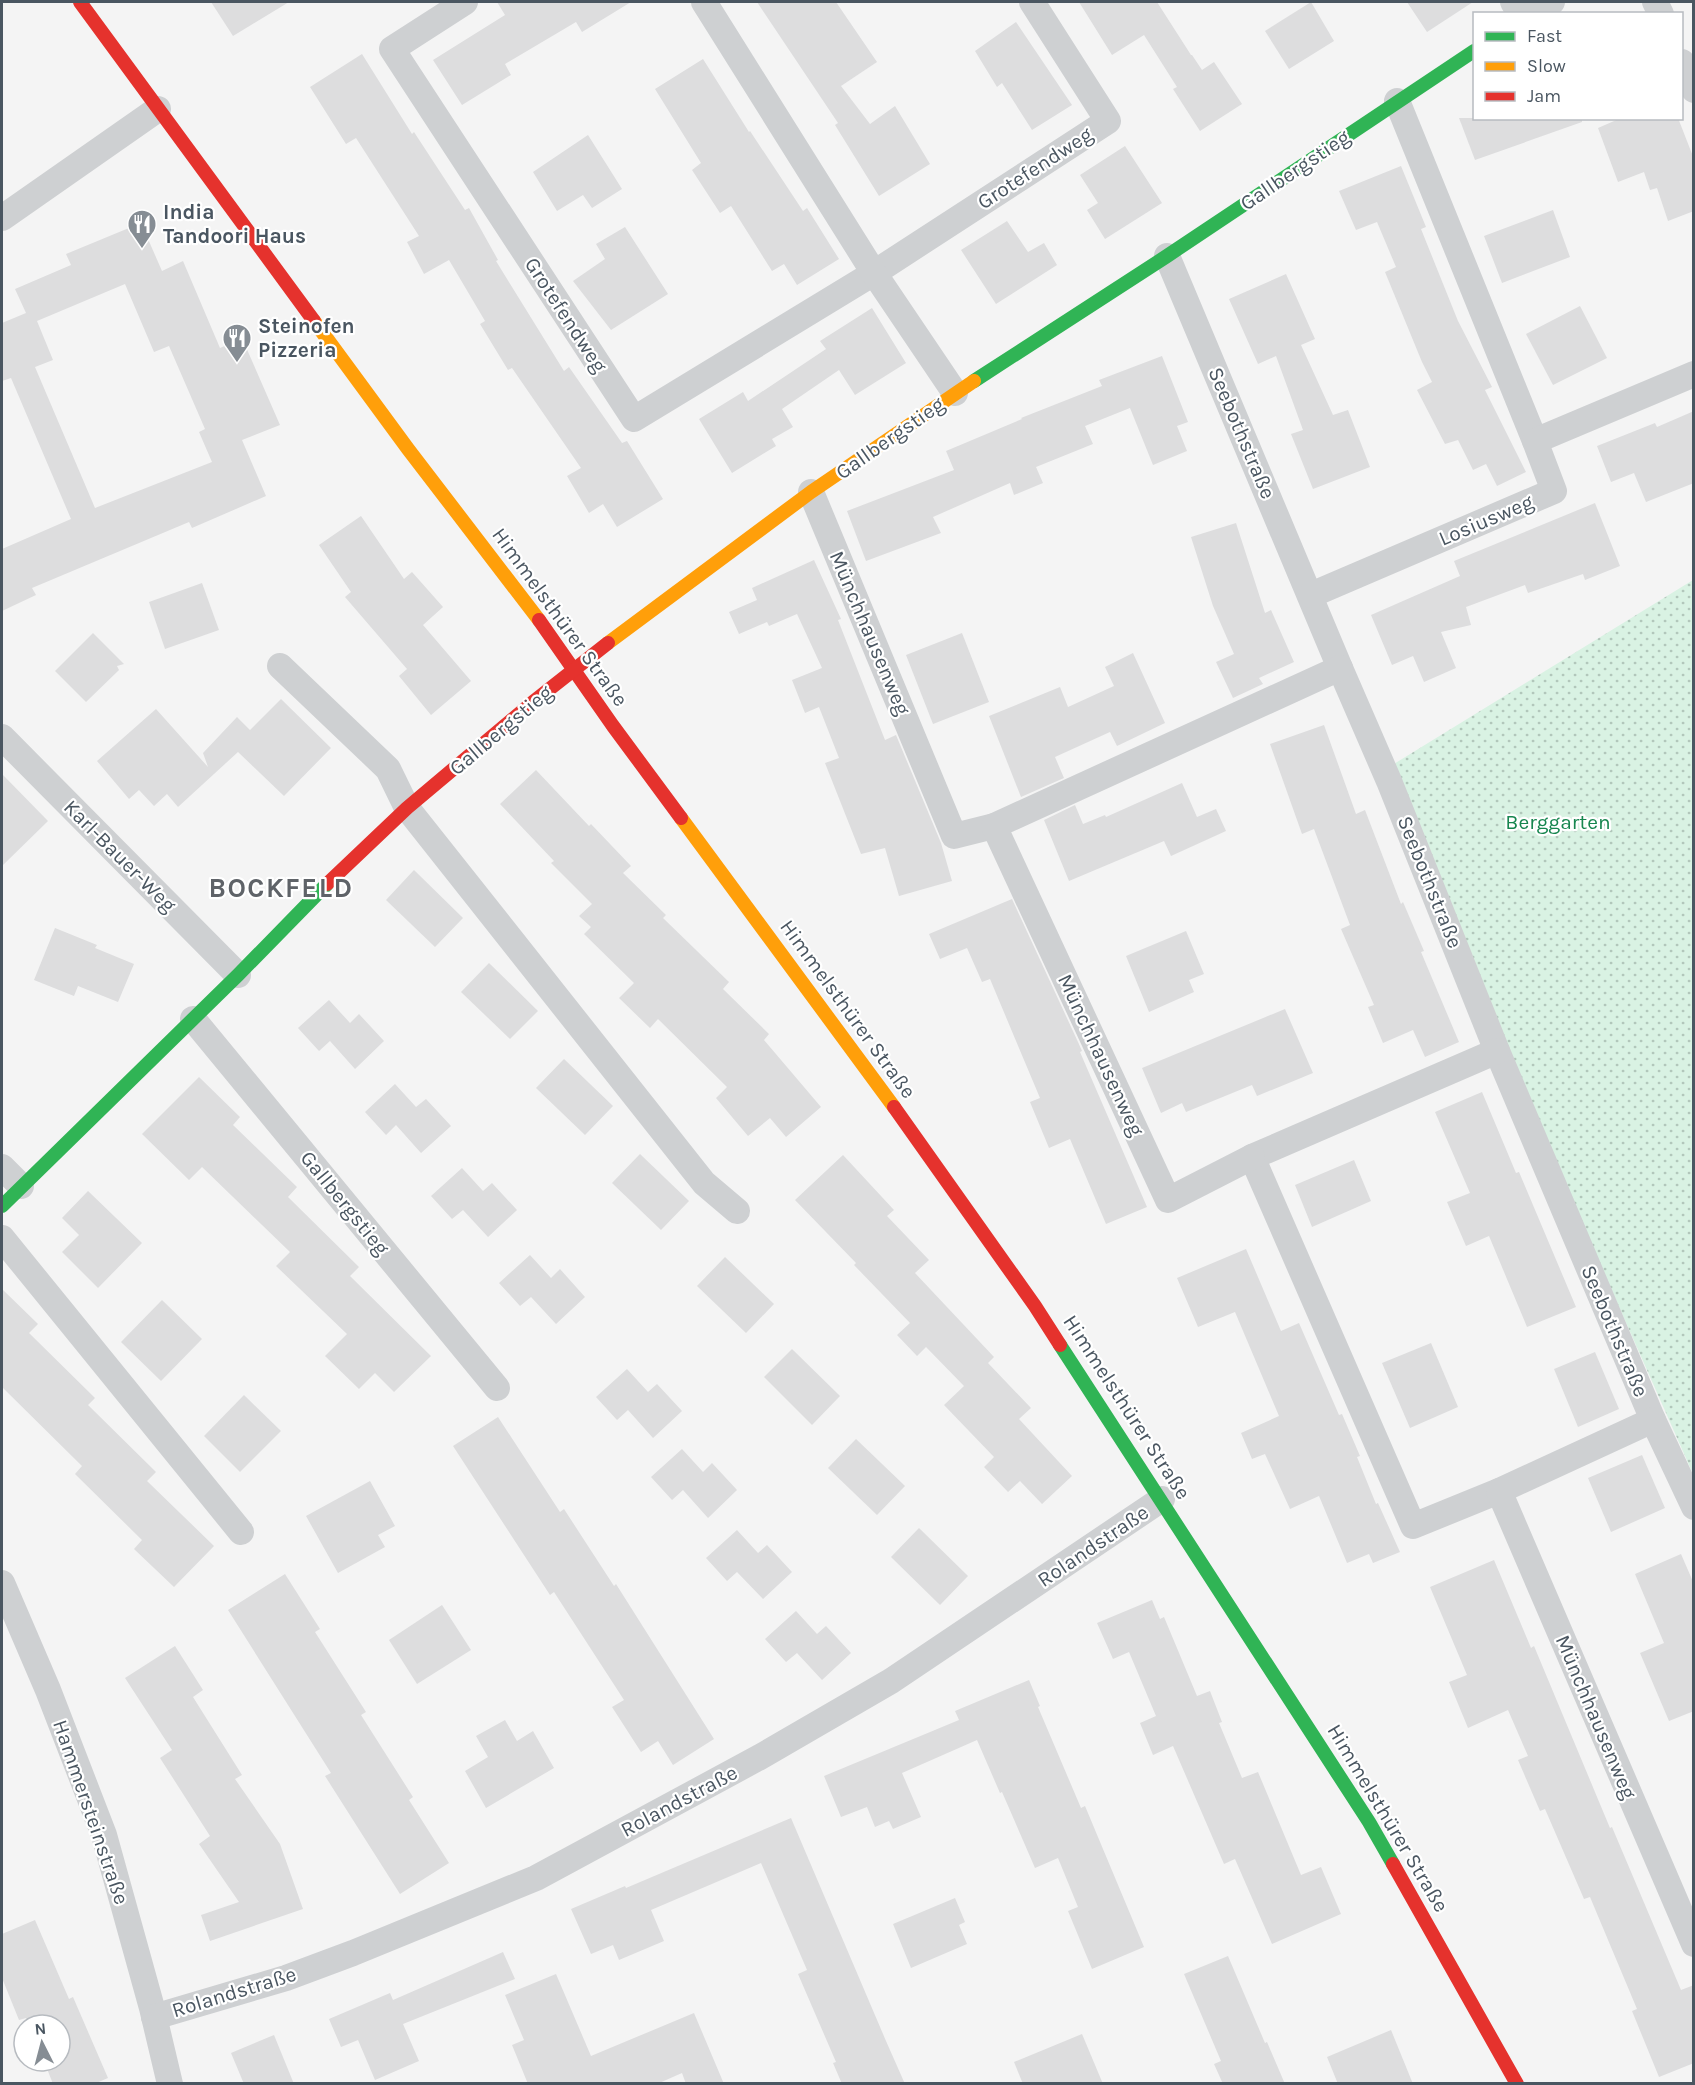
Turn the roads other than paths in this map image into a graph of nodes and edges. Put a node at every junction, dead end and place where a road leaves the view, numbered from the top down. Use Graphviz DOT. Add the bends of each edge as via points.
graph roads {
  1 [pos="80,2"];
  2 [pos="465,2"];
  3 [pos="704,2"];
  4 [pos="1032,2"];
  5 [pos="1552,2"];
  6 [pos="1536,12"];
  7 [pos="1473,52"];
  8 [pos="1683,64"];
  9 [pos="1694,90"];
  10 [pos="1397,101"];
  11 [pos="158,109"];
  12 [pos="2,218"];
  13 [pos="1167,256"];
  14 [pos="874,273"];
  15 [pos="1694,374"];
  16 [pos="955,393"];
  17 [pos="1535,441"];
  18 [pos="811,492"];
  19 [pos="1311,595"];
  20 [pos="280,666"];
  21 [pos="1340,668"];
  22 [pos="574,670"];
  23 [pos="5,746"];
  24 [pos="407,808"];
  25 [pos="994,826"];
  26 [pos="238,975"];
  27 [pos="193,1018"];
  28 [pos="1497,1051"];
  29 [pos="1252,1157"];
  30 [pos="2,1167"];
  31 [pos="21,1186"];
  32 [pos="2,1206"];
  33 [pos="737,1211"];
  34 [pos="2,1238"];
  35 [pos="497,1388"];
  36 [pos="1653,1420"];
  37 [pos="1499,1491"];
  38 [pos="1162,1499"];
  39 [pos="1694,1507"];
  40 [pos="241,1532"];
  41 [pos="2,1583"];
  42 [pos="1694,1944"];
  43 [pos="154,2017"];
  44 [pos="170,2084"];
  45 [pos="1517,2084"];
  1 -- 11 [label="street, Himmelsthürer Straße"];
  2 -- 14 [label="street, Grotefendweg" via="392,49 634,419"];
  3 -- 14 [label="street"];
  4 -- 14 [label="street, Grotefendweg" via="1108,121"];
  5 -- 6 [label="street"];
  7 -- 10 [label="street, Gallbergstieg"];
  8 -- 9 [label="street"];
  10 -- 13 [label="street, Gallbergstieg"];
  10 -- 17 [label="street"];
  11 -- 12 [label="street"];
  11 -- 22 [label="street, Himmelsthürer Straße"];
  13 -- 16 [label="street, Gallbergstieg"];
  13 -- 19 [label="street, Seebothstraße"];
  14 -- 16 [label="street"];
  15 -- 17 [label="street"];
  16 -- 18 [label="street, Gallbergstieg"];
  17 -- 19 [label="street, Losiusweg" via="1554,491"];
  18 -- 22 [label="street, Gallbergstieg"];
  18 -- 25 [label="street, Münchhausenweg" via="954,836"];
  19 -- 21 [label="street, Seebothstraße"];
  20 -- 24 [label="street" via="388,770"];
  21 -- 25 [label="street, Münchhausenweg"];
  21 -- 28 [label="street, Seebothstraße"];
  22 -- 24 [label="street, Gallbergstieg"];
  22 -- 38 [label="street, Himmelsthürer Straße" via="882,1090 1035,1306"];
  23 -- 26 [label="street, Karl-Bauer-Weg"];
  24 -- 26 [label="street, Gallbergstieg"];
  24 -- 33 [label="street" via="704,1183"];
  25 -- 29 [label="street, Münchhausenweg" via="1168,1200"];
  26 -- 27 [label="street, Gallbergstieg"];
  27 -- 31 [label="street, Gallbergstieg"];
  27 -- 35 [label="street, Gallbergstieg"];
  28 -- 29 [label="street, Münchhausenweg"];
  28 -- 36 [label="street, Seebothstraße"];
  29 -- 37 [label="street" via="1413,1526"];
  30 -- 31 [label="street"];
  31 -- 32 [label="street, Gallbergstieg"];
  34 -- 40 [label="street"];
  36 -- 37 [label="street"];
  36 -- 39 [label="street, Seebothstraße"];
  37 -- 42 [label="street, Münchhausenweg"];
  38 -- 43 [label="street, Rolandstraße" via="891,1681 760,1758 536,1878 286,1977"];
  38 -- 45 [label="street, Himmelsthürer Straße" via="1369,1822"];
  41 -- 43 [label="street, Hammersteinstraße" via="104,1835"];
  43 -- 44 [label="street, Hammersteinstraße"];
}
